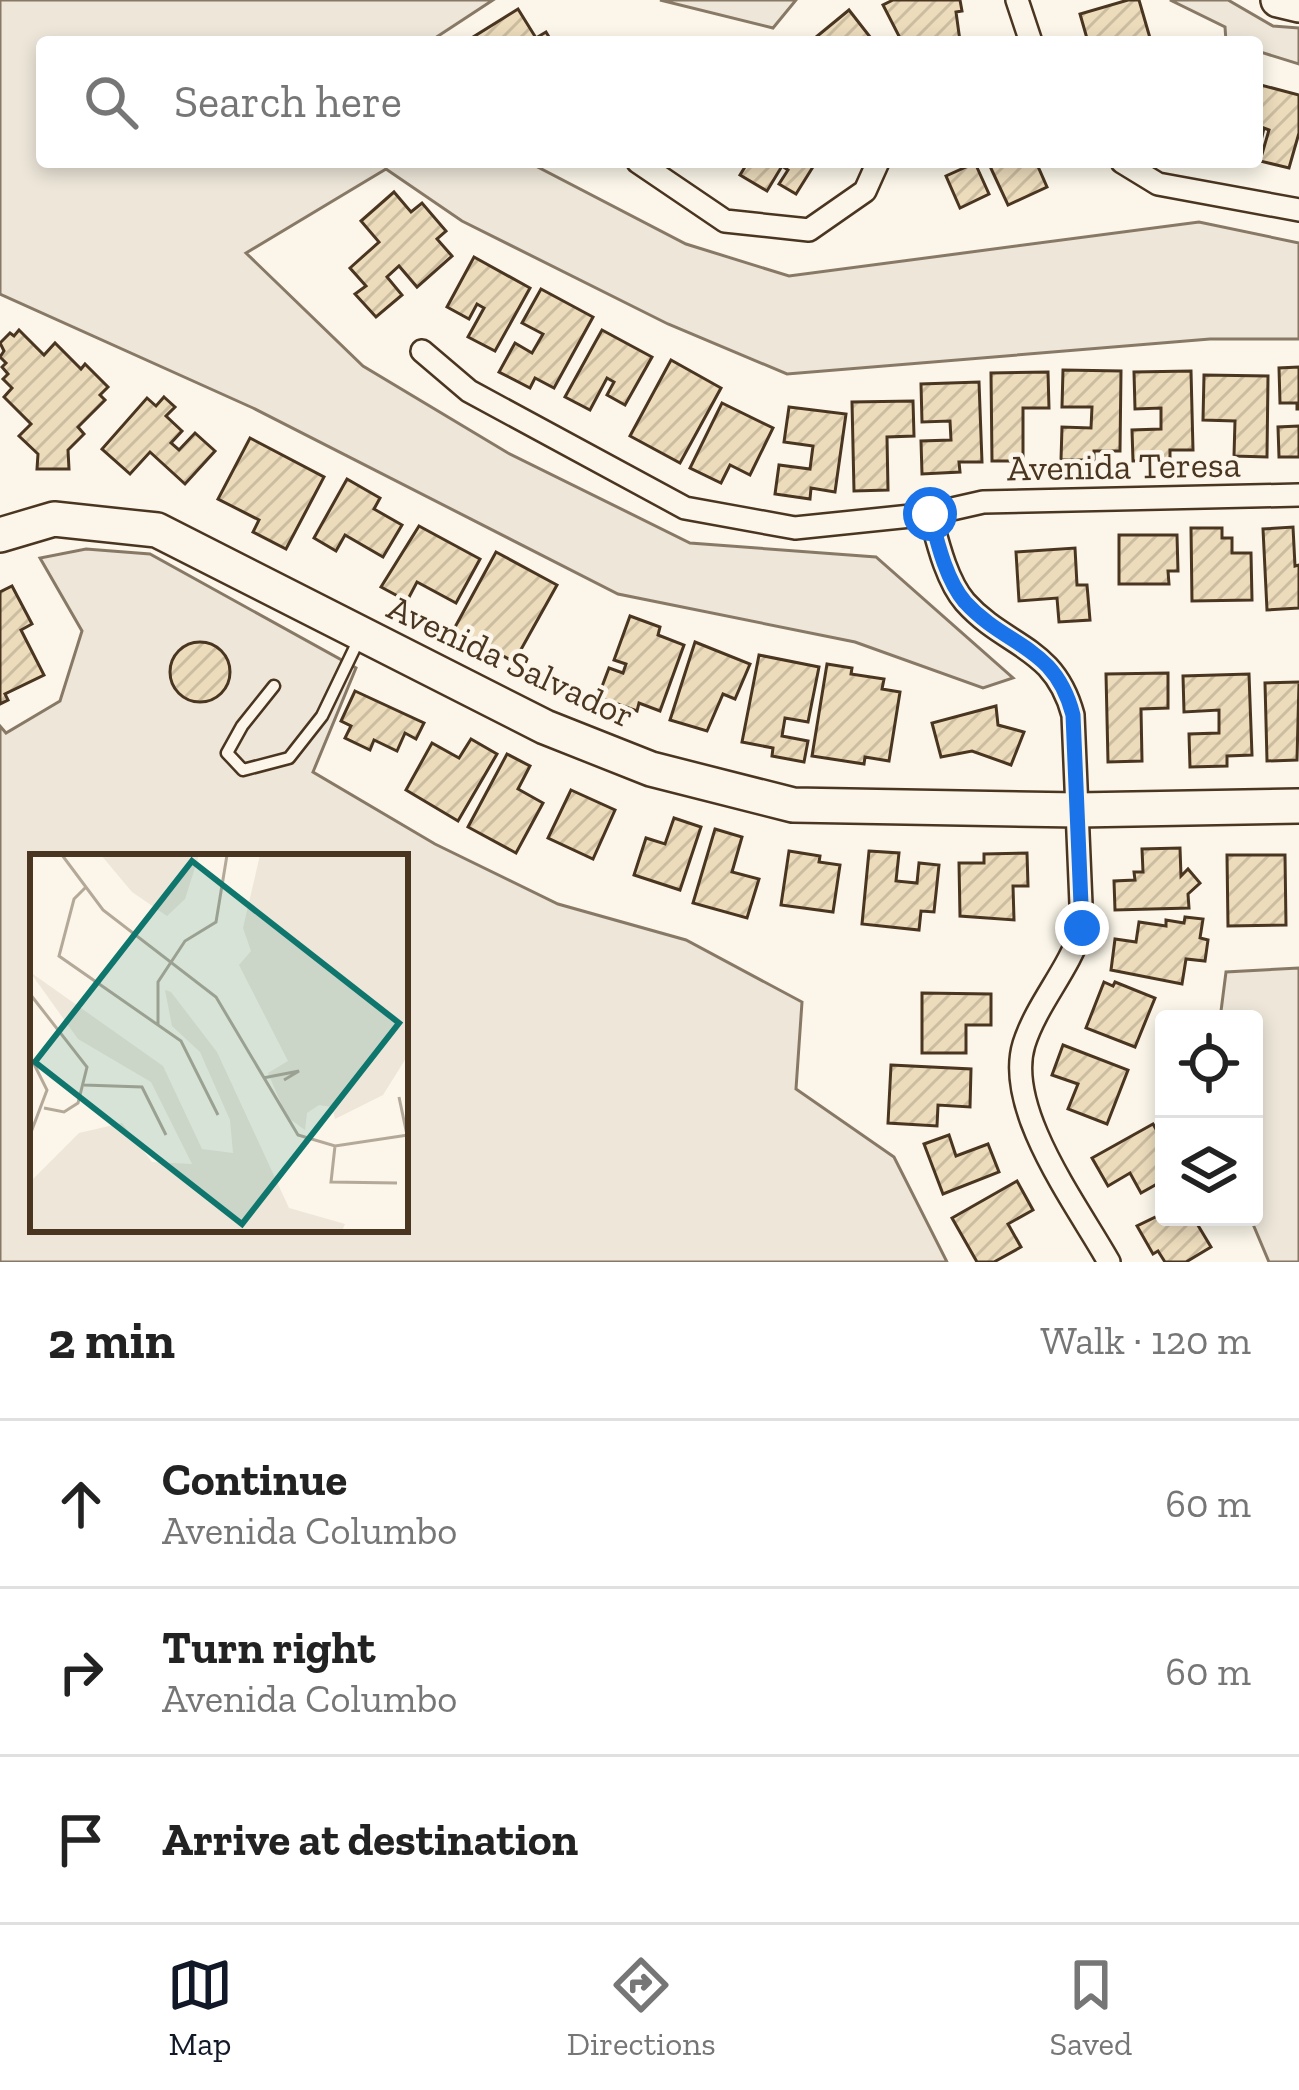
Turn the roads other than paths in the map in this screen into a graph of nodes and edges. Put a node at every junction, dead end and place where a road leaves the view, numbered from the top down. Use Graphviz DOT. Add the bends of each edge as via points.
graph roads {
  1 [pos="1017,0"];
  2 [pos="1278,0"];
  3 [pos="1299,5"];
  4 [pos="1029,36"];
  5 [pos="647,168"];
  6 [pos="875,168"];
  7 [pos="1132,168"];
  8 [pos="1299,209"];
  9 [pos="422,351"];
  10 [pos="1299,495"];
  11 [pos="930,514"];
  12 [pos="0,535"];
  13 [pos="361,634"];
  14 [pos="274,686"];
  15 [pos="1299,806"];
  16 [pos="1078,810"];
  17 [pos="1109,1262"];
  1 -- 4 [label="street"];
  2 -- 3 [label="street"];
  5 -- 6 [label="street" via="725,220 809,230 865,190"];
  7 -- 8 [label="street" via="1159,184"];
  9 -- 11 [label="street, Avenida Teresa" via="469,391 685,508 795,528"];
  10 -- 11 [label="street, Avenida Teresa" via="983,502"];
  11 -- 16 [label="street" via="962,599 1066,688"];
  12 -- 13 [label="street, Avenida Salvador" via="54,519 157,530"];
  13 -- 14 [label="lane" via="322,716 289,758 243,770 227,753"];
  13 -- 16 [label="street, Avenida Salvador" via="544,727 651,769 793,805"];
  15 -- 16 [label="street, Avenida Salvador"];
  16 -- 17 [label="street" via="1082,928 1024,1040 1019,1067 1032,1126"];
}
